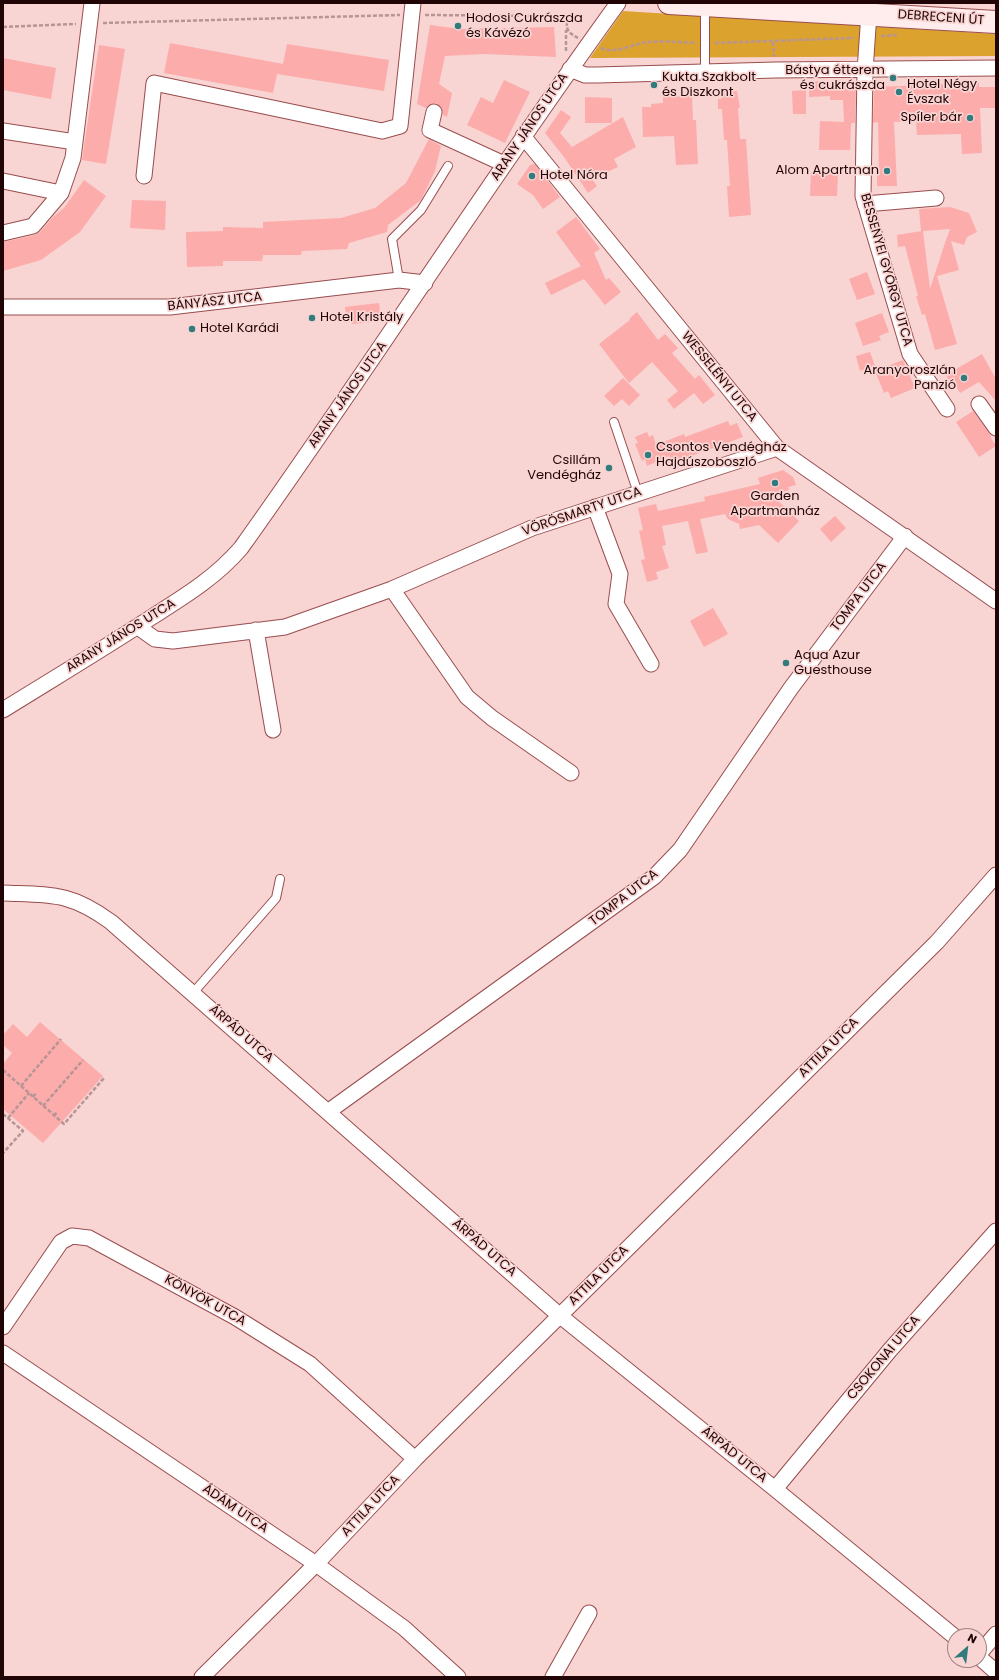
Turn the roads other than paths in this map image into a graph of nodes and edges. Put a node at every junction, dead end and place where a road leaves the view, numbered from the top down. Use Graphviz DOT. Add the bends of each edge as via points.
graph roads {
  1 [pos="92,3"];
  2 [pos="618,3"];
  3 [pos="669,3"];
  4 [pos="705,6"];
  5 [pos="808,7"];
  6 [pos="412,9"];
  7 [pos="869,13"];
  8 [pos="996,22"];
  9 [pos="996,68"];
  10 [pos="570,69"];
  11 [pos="865,71"];
  12 [pos="705,73"];
  13 [pos="434,112"];
  14 [pos="3,131"];
  15 [pos="523,136"];
  16 [pos="75,142"];
  17 [pos="504,164"];
  18 [pos="448,166"];
  19 [pos="144,176"];
  20 [pos="3,181"];
  21 [pos="61,193"];
  22 [pos="936,198"];
  23 [pos="865,204"];
  24 [pos="3,233"];
  25 [pos="399,280"];
  26 [pos="425,283"];
  27 [pos="3,307"];
  28 [pos="979,404"];
  29 [pos="947,409"];
  30 [pos="614,422"];
  31 [pos="996,428"];
  32 [pos="777,448"];
  33 [pos="638,493"];
  34 [pos="595,507"];
  35 [pos="905,536"];
  36 [pos="392,588"];
  37 [pos="996,601"];
  38 [pos="138,627"];
  39 [pos="256,630"];
  40 [pos="651,664"];
  41 [pos="3,710"];
  42 [pos="273,730"];
  43 [pos="571,773"];
  44 [pos="996,875"];
  45 [pos="280,879"];
  46 [pos="3,893"];
  47 [pos="193,993"];
  48 [pos="329,1111"];
  49 [pos="996,1231"];
  50 [pos="559,1315"];
  51 [pos="3,1327"];
  52 [pos="3,1353"];
  53 [pos="415,1459"];
  54 [pos="775,1489"];
  55 [pos="316,1564"];
  56 [pos="589,1613"];
  57 [pos="947,1630"];
  58 [pos="996,1634"];
  59 [pos="987,1645"];
  60 [pos="987,1665"];
  61 [pos="994,1673"];
  62 [pos="202,1677"];
  63 [pos="458,1677"];
  64 [pos="553,1677"];
  1 -- 16 [label="street"];
  2 -- 10 [label="street, ARANY JÁNOS UTCA"];
  3 -- 4 [label="street, DEBRECENI ÚT"];
  4 -- 5 [label="street, DEBRECENI ÚT"];
  4 -- 12 [label="lane"];
  5 -- 7 [label="street, DEBRECENI ÚT"];
  6 -- 19 [label="street" via="400,126 382,131 154,83"];
  7 -- 8 [label="street, DEBRECENI ÚT"];
  7 -- 11 [label="street, BESSENYEI GYÖRGY UTCA"];
  9 -- 11 [label="street"];
  10 -- 12 [label="street" via="585,75"];
  10 -- 15 [label="street, ARANY JÁNOS UTCA"];
  11 -- 12 [label="street" via="775,70"];
  11 -- 23 [label="street, BESSENYEI GYÖRGY UTCA"];
  13 -- 17 [label="street" via="430,130"];
  14 -- 16 [label="street"];
  15 -- 17 [label="street, ARANY JÁNOS UTCA"];
  15 -- 32 [label="street, WESSELÉNYI UTCA"];
  16 -- 21 [label="street" via="73,158"];
  17 -- 26 [label="street, ARANY JÁNOS UTCA"];
  18 -- 25 [label="lane" via="421,210 392,239"];
  20 -- 21 [label="street"];
  21 -- 24 [label="street" via="33,226"];
  22 -- 23 [label="street"];
  23 -- 29 [label="street, BESSENYEI GYÖRGY UTCA" via="910,354"];
  25 -- 26 [label="street, BÁNYÁSZ UTCA"];
  25 -- 27 [label="street, BÁNYÁSZ UTCA" via="170,307"];
  26 -- 38 [label="street, ARANY JÁNOS UTCA" via="225,566"];
  28 -- 31 [label="street"];
  30 -- 33 [label="lane"];
  32 -- 33 [label="street, VÖRÖSMARTY UTCA"];
  32 -- 35 [label="street, WESSELÉNYI UTCA"];
  33 -- 34 [label="street, VÖRÖSMARTY UTCA"];
  34 -- 36 [label="street, VÖRÖSMARTY UTCA" via="532,528"];
  34 -- 40 [label="street" via="620,574 616,604"];
  35 -- 37 [label="street, WESSELÉNYI UTCA"];
  35 -- 48 [label="street, TOMPA UTCA" via="791,688 680,850 654,877"];
  36 -- 39 [label="street, VÖRÖSMARTY UTCA" via="285,627"];
  36 -- 43 [label="street" via="467,697"];
  38 -- 39 [label="street, VÖRÖSMARTY UTCA" via="155,639 173,641"];
  38 -- 41 [label="street, ARANY JÁNOS UTCA"];
  39 -- 42 [label="street"];
  44 -- 50 [label="street, ATTILA UTCA" via="937,942"];
  45 -- 47 [label="lane" via="276,898"];
  46 -- 47 [label="street, ÁRPÁD UTCA" via="66,897 92,909 111,922"];
  47 -- 48 [label="street, ÁRPÁD UTCA"];
  48 -- 50 [label="street, ÁRPÁD UTCA"];
  49 -- 54 [label="street, CSOKONAI UTCA" via="890,1350"];
  50 -- 53 [label="street, ATTILA UTCA"];
  50 -- 54 [label="street, ÁRPÁD UTCA"];
  51 -- 53 [label="street, KÖNYÖK UTCA" via="61,1242 72,1236 89,1238 235,1317 310,1364"];
  52 -- 55 [label="street, ÁDÁM UTCA"];
  53 -- 55 [label="street, ATTILA UTCA"];
  54 -- 57 [label="street, ÁRPÁD UTCA"];
  55 -- 62 [label="street, ATTILA UTCA"];
  55 -- 63 [label="street, ÁDÁM UTCA" via="404,1628"];
  56 -- 64 [label="street"];
  58 -- 59 [label="street"];
  60 -- 61 [label="street"];
}
